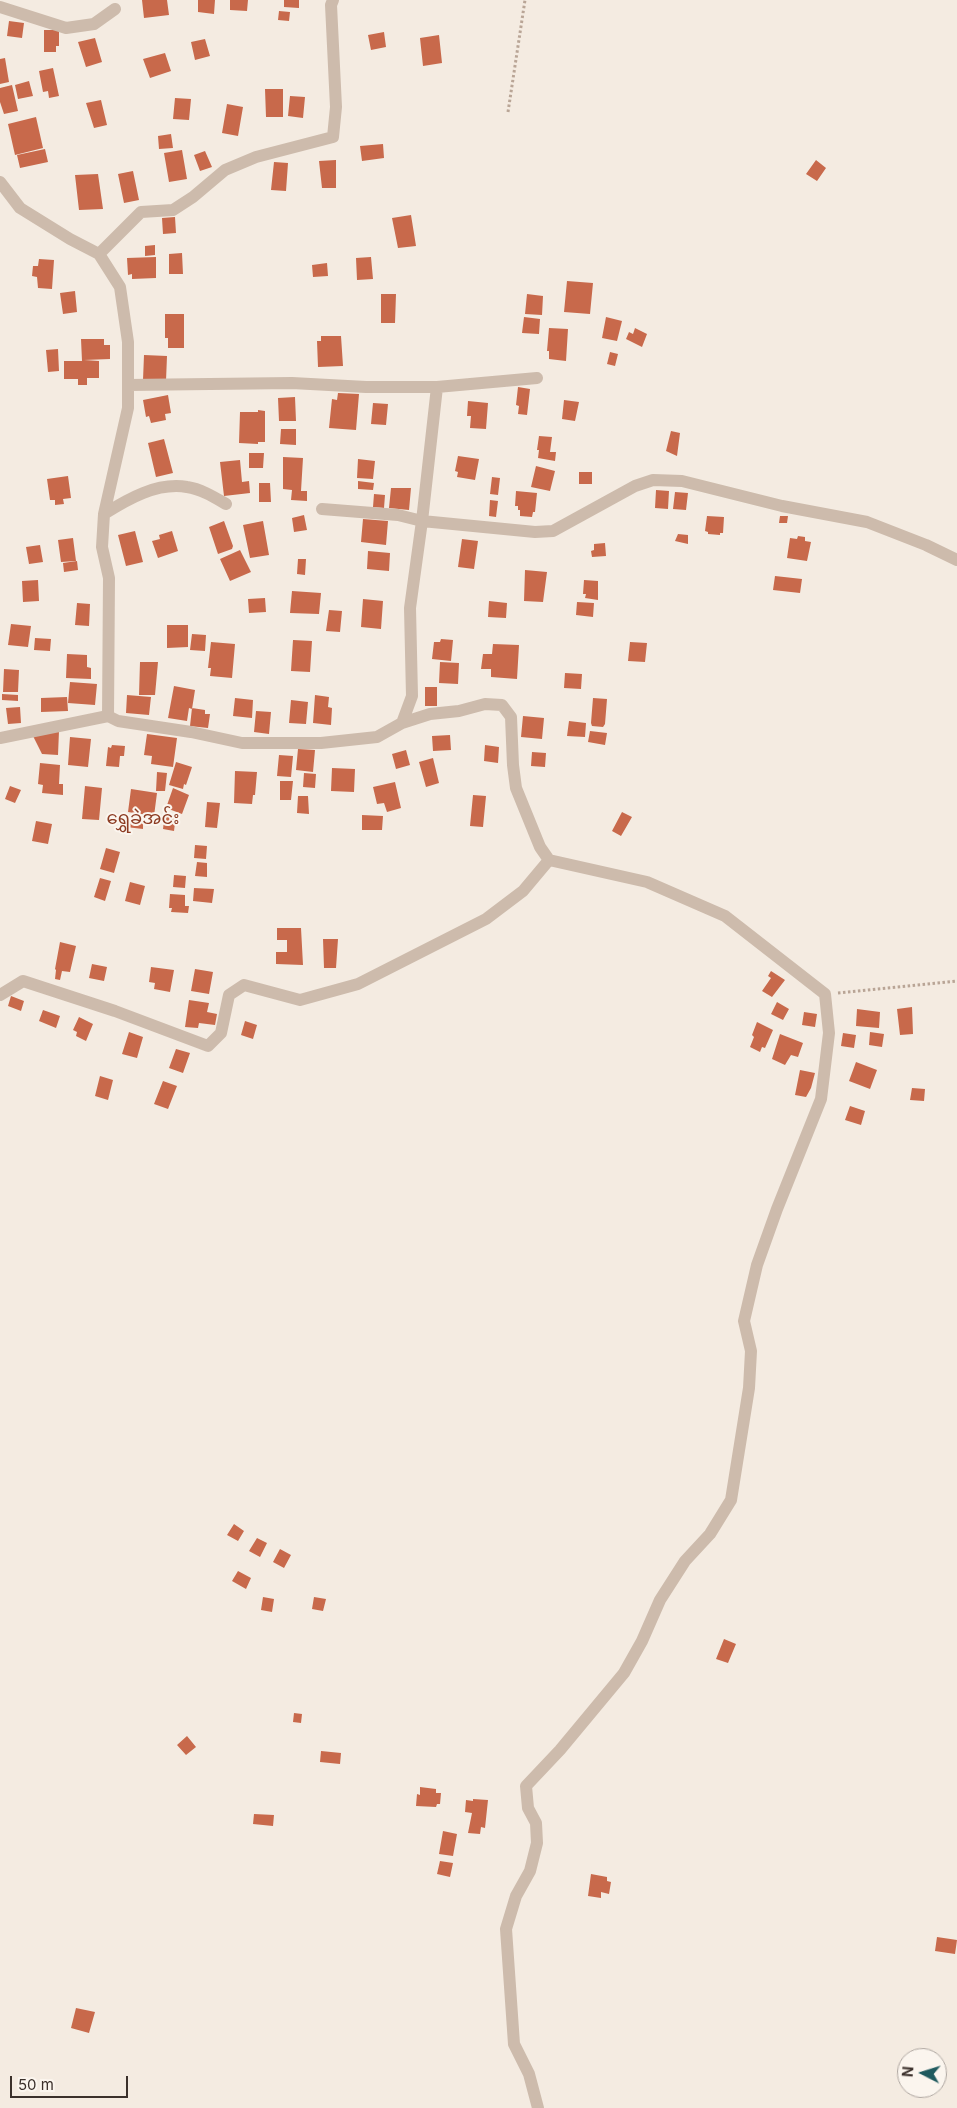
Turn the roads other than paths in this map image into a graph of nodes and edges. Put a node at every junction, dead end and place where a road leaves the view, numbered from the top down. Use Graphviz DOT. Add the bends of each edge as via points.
graph roads {
  1 [pos="333,0"];
  2 [pos="0,7"];
  3 [pos="115,9"];
  4 [pos="0,182"];
  5 [pos="99,254"];
  6 [pos="537,378"];
  7 [pos="128,385"];
  8 [pos="437,387"];
  9 [pos="226,504"];
  10 [pos="322,509"];
  11 [pos="104,514"];
  12 [pos="422,521"];
  13 [pos="957,560"];
  14 [pos="108,716"];
  15 [pos="402,723"];
  16 [pos="0,738"];
  17 [pos="549,860"];
  18 [pos="0,995"];
  19 [pos="538,2108"];
  1 -- 5 [label="street" via="334,137 256,157 225,170 193,198 173,210 141,212"];
  2 -- 3 [label="street" via="66,28 94,24"];
  4 -- 5 [label="street" via="20,208"];
  5 -- 7 [label="street" via="120,287 128,342"];
  6 -- 8 [label="street"];
  7 -- 8 [label="street" via="292,383"];
  7 -- 11 [label="street" via="128,408"];
  8 -- 12 [label="street"];
  9 -- 11 [label="street" via="186,486 153,489 127,499"];
  10 -- 12 [label="street" via="398,515"];
  11 -- 14 [label="street" via="102,547 108,578"];
  12 -- 13 [label="street" via="553,531 634,486 653,480 682,481 782,506 867,522"];
  12 -- 15 [label="street" via="410,608 412,696"];
  14 -- 15 [label="street" via="118,721 242,743 321,743 377,737"];
  14 -- 16 [label="street"];
  15 -- 17 [label="street" via="430,714 485,704 502,705 511,717 516,788 540,847"];
  17 -- 18 [label="street" via="523,890 486,919 358,984 300,1000 244,985 229,995 221,1033 208,1046 23,981"];
  17 -- 19 [label="street" via="647,882 725,916 825,994 829,1033 821,1099 776,1209 757,1265 744,1321 752,1352 731,1500 710,1534 685,1561 660,1600 624,1673 526,1786 528,1808 536,1823 537,1842 530,1871 516,1896 506,1928 514,2044 529,2074"];
}
